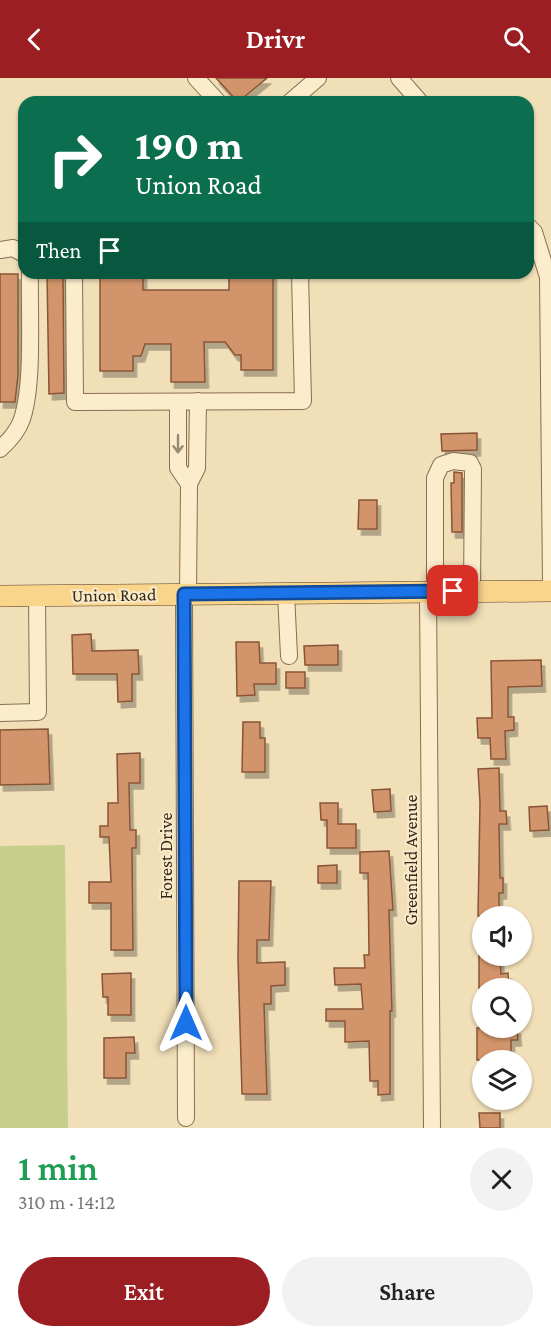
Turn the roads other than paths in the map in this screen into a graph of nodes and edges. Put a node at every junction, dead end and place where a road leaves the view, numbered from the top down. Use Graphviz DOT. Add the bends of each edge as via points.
graph roads {
  1 [pos="196,78"];
  2 [pos="318,78"];
  3 [pos="399,78"];
  4 [pos="212,96"];
  5 [pos="297,96"];
  6 [pos="415,96"];
  7 [pos="534,232"];
  8 [pos="0,250"];
  9 [pos="18,251"];
  10 [pos="30,279"];
  11 [pos="74,279"];
  12 [pos="300,279"];
  13 [pos="198,401"];
  14 [pos="178,402"];
  15 [pos="0,449"];
  16 [pos="189,484"];
  17 [pos="551,584"];
  18 [pos="432,591"];
  19 [pos="472,591"];
  20 [pos="551,591"];
  21 [pos="286,593"];
  22 [pos="186,594"];
  23 [pos="0,596"];
  24 [pos="36,596"];
  25 [pos="289,656"];
  26 [pos="0,713"];
  27 [pos="186,1118"];
  28 [pos="432,1128"];
  1 -- 4 [label="street"];
  2 -- 5 [label="street"];
  3 -- 6 [label="street"];
  7 -- 17 [label="street" via="548,277"];
  8 -- 9 [label="street"];
  10 -- 15 [label="street" via="28,391 22,420 11,440"];
  11 -- 14 [label="street" via="75,402"];
  12 -- 13 [label="street" via="303,401"];
  13 -- 14 [label="street"];
  13 -- 16 [label="street" via="197,468"];
  14 -- 16 [label="street, one-way" via="178,468"];
  16 -- 22 [label="street, Forest Drive"];
  18 -- 19 [label="main road, Union Road"];
  18 -- 19 [label="street, Greenfield Avenue" via="435,478 441,465 453,460 470,463 473,469"];
  18 -- 21 [label="main road, Union Road"];
  18 -- 28 [label="street, Greenfield Avenue"];
  19 -- 20 [label="main road, Union Road"];
  21 -- 22 [label="main road, Union Road"];
  21 -- 25 [label="street"];
  22 -- 24 [label="main road, Union Road"];
  22 -- 27 [label="street, Forest Drive"];
  23 -- 24 [label="main road, Union Road"];
  24 -- 26 [label="street" via="38,712"];
}
